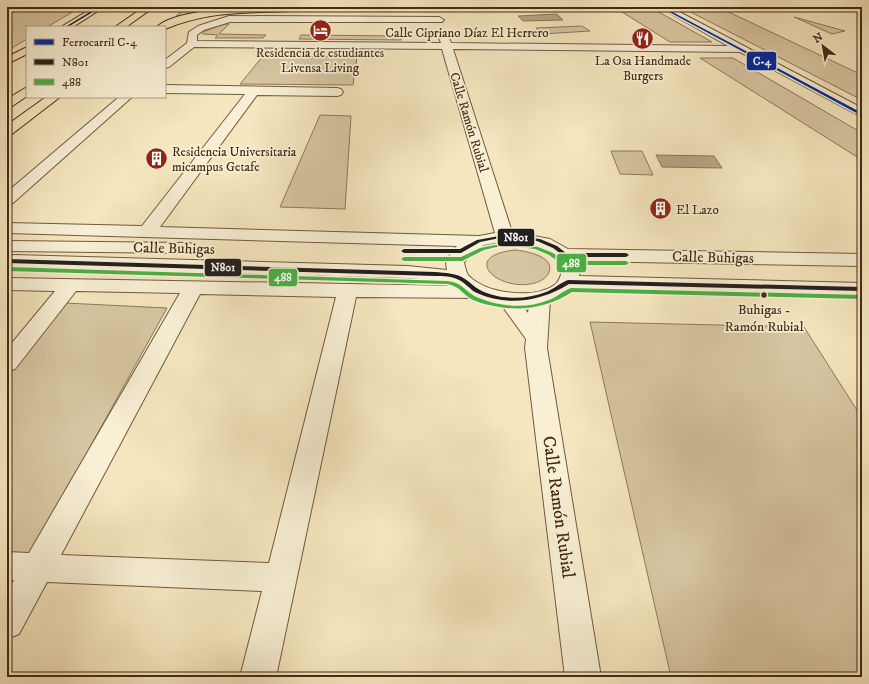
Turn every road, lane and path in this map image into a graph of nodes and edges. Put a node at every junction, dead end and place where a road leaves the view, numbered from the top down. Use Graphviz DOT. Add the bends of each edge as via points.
graph roads {
  1 [pos="100,7"];
  2 [pos="150,7"];
  3 [pos="264,7"];
  4 [pos="321,7"];
  5 [pos="435,7"];
  6 [pos="664,7"];
  7 [pos="312,8"];
  8 [pos="165,15"];
  9 [pos="439,20"];
  10 [pos="158,25"];
  11 [pos="68,26"];
  12 [pos="122,26"];
  13 [pos="192,44"];
  14 [pos="447,47"];
  15 [pos="741,49"];
  16 [pos="26,51"];
  17 [pos="7,61"];
  18 [pos="166,64"];
  19 [pos="166,90"];
  20 [pos="254,91"];
  21 [pos="26,92"];
  22 [pos="337,92"];
  23 [pos="53,98"];
  24 [pos="125,98"];
  25 [pos="7,104"];
  26 [pos="862,113"];
  27 [pos="7,131"];
  28 [pos="7,200"];
  29 [pos="7,228"];
  30 [pos="147,232"];
  31 [pos="505,236"];
  32 [pos="479,240"];
  33 [pos="7,246"];
  34 [pos="461,251"];
  35 [pos="565,255"];
  36 [pos="862,260"];
  37 [pos="7,261"];
  38 [pos="459,277"];
  39 [pos="568,282"];
  40 [pos="7,284"];
  41 [pos="70,286"];
  42 [pos="193,288"];
  43 [pos="862,289"];
  44 [pos="347,291"];
  45 [pos="480,292"];
  46 [pos="540,297"];
  47 [pos="507,299"];
  48 [pos="536,338"];
  49 [pos="7,364"];
  50 [pos="7,566"];
  51 [pos="38,568"];
  52 [pos="281,578"];
  53 [pos="7,622"];
  54 [pos="258,677"];
  55 [pos="583,677"];
  1 -- 11 [label="highway"];
  2 -- 12 [label="highway"];
  3 -- 7 [label="highway"];
  4 -- 7 [label="highway"];
  5 -- 9 [label="street, Calle Ramón Rubial"];
  6 -- 15 [label="street"];
  7 -- 10 [label="highway" via="198,15"];
  8 -- 10 [label="highway"];
  9 -- 13 [label="street" via="229,19 201,28 192,34"];
  9 -- 14 [label="street, Calle Ramón Rubial"];
  13 -- 14 [label="street, Calle Cipriano Díaz El Herrero"];
  13 -- 18 [label="street"];
  14 -- 15 [label="street, Calle Cipriano Díaz El Herrero"];
  14 -- 31 [label="street, Calle Ramón Rubial"];
  15 -- 26 [label="street"];
  16 -- 17 [label="highway"];
  19 -- 20 [label="street"];
  20 -- 22 [label="street"];
  20 -- 30 [label="street"];
  21 -- 25 [label="highway"];
  23 -- 27 [label="highway"];
  24 -- 28 [label="street"];
  29 -- 30 [label="street"];
  30 -- 32 [label="street"];
  31 -- 32 [label="street"];
  31 -- 35 [label="street" via="538,240 555,247"];
  32 -- 34 [label="street"];
  33 -- 34 [label="street, Calle Buhigas"];
  34 -- 38 [label="street" via="455,263"];
  35 -- 36 [label="street, Calle Buhigas"];
  35 -- 39 [label="street" via="572,267"];
  37 -- 38 [label="street, Calle Buhigas" via="400,272"];
  38 -- 45 [label="street"];
  39 -- 43 [label="street, Calle Buhigas"];
  39 -- 46 [label="street" via="560,290"];
  40 -- 41 [label="street"];
  41 -- 42 [label="street"];
  41 -- 49 [label="street"];
  42 -- 44 [label="street"];
  42 -- 51 [label="street"];
  44 -- 45 [label="street"];
  44 -- 52 [label="street"];
  45 -- 47 [label="street"];
  46 -- 47 [label="street" via="525,300"];
  46 -- 48 [label="street, Calle Ramón Rubial"];
  47 -- 48 [label="street"];
  48 -- 55 [label="street, Calle Ramón Rubial"];
  50 -- 51 [label="street"];
  51 -- 52 [label="street"];
  51 -- 53 [label="street"];
  52 -- 54 [label="street"];
}
